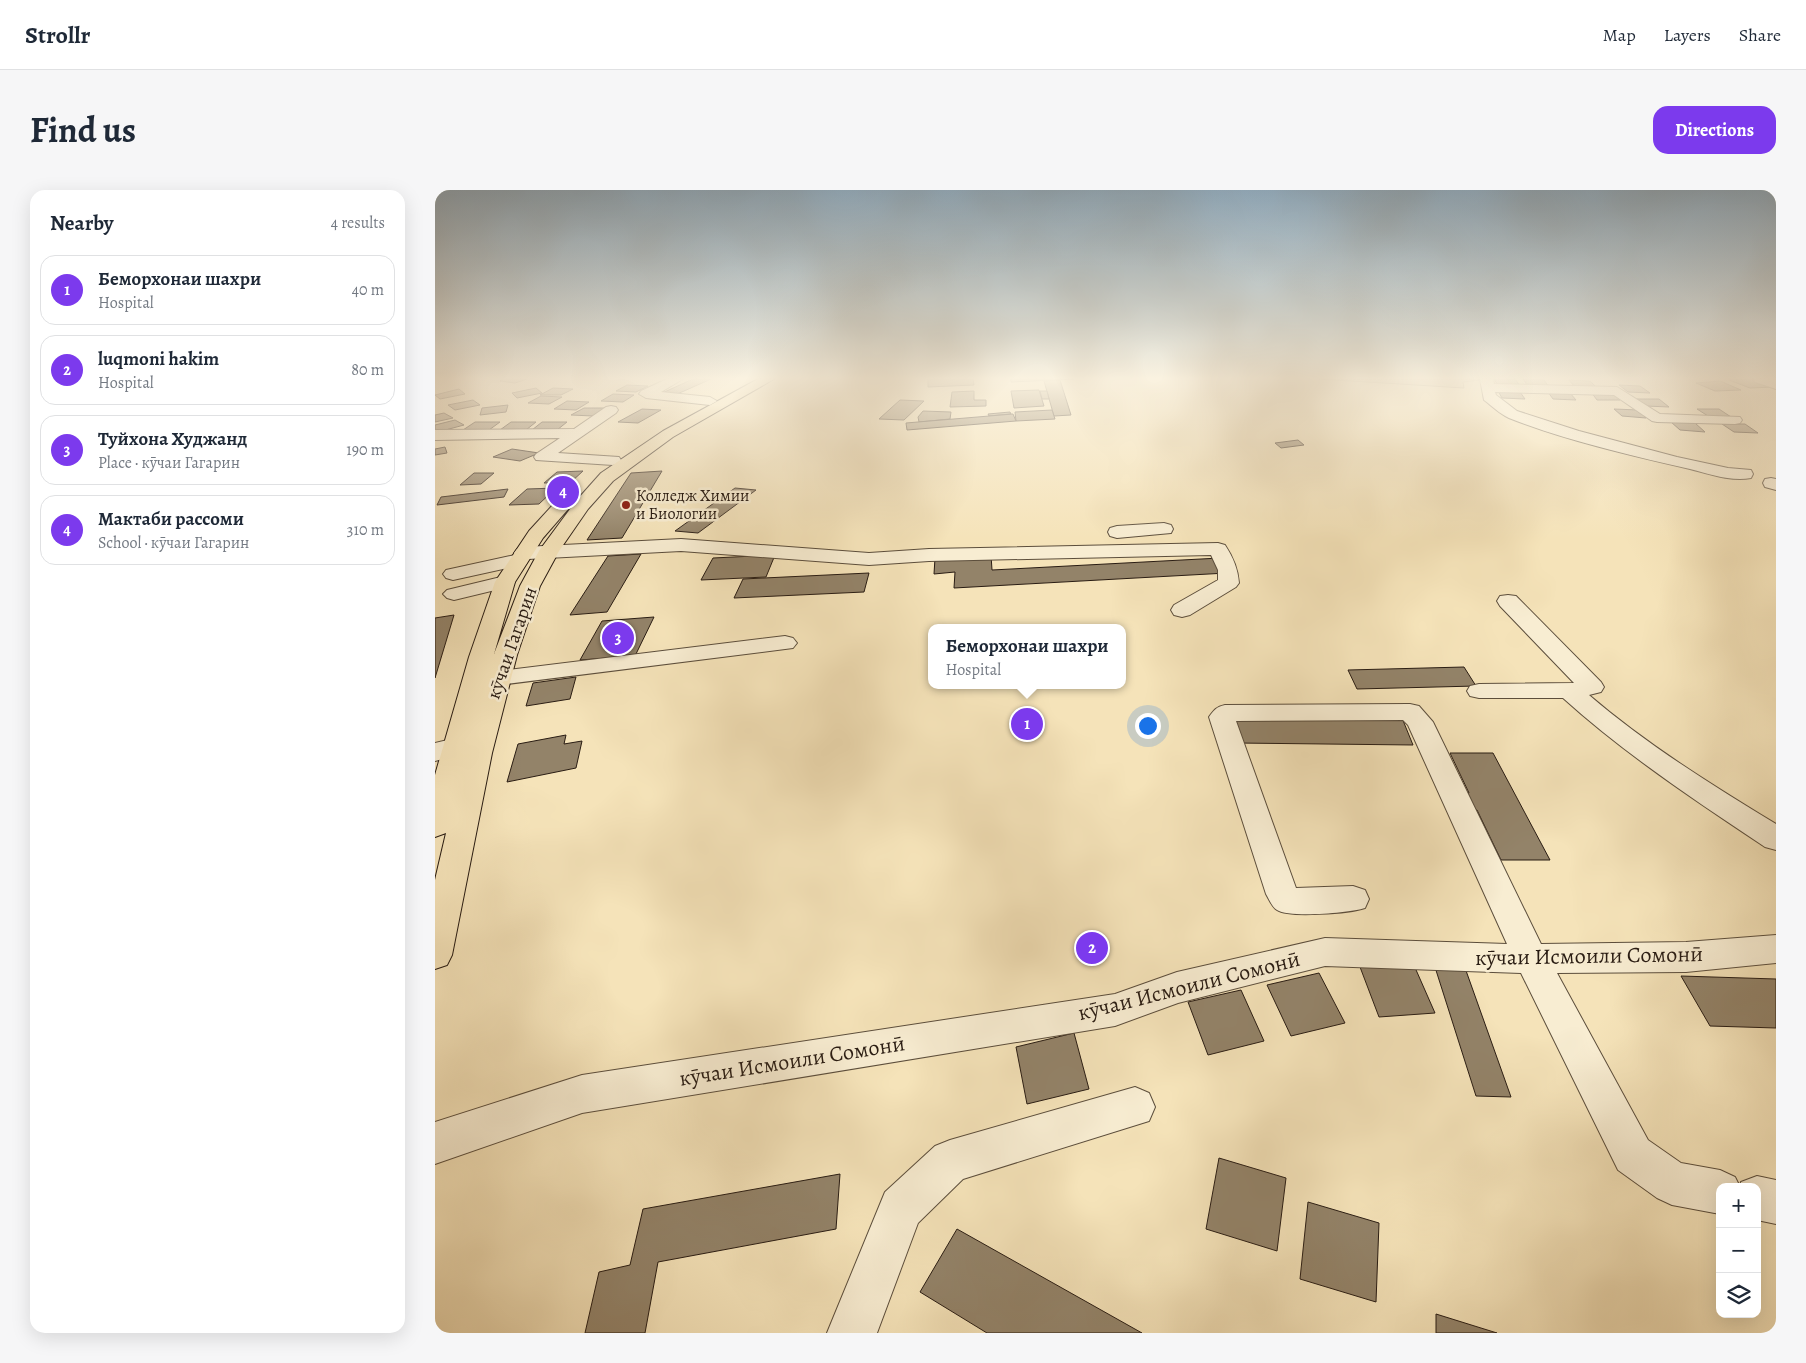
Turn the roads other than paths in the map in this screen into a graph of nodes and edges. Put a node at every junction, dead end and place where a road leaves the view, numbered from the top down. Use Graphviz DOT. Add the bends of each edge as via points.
graph roads {
  1 [pos="654,432"];
  2 [pos="670,432"];
  3 [pos="1569,432"];
  4 [pos="579,433"];
  5 [pos="436,435"];
  6 [pos="613,460"];
  7 [pos="1745,474"];
  8 [pos="1164,530"];
  9 [pos="549,551"];
  10 [pos="929,555"];
  11 [pos="521,556"];
  12 [pos="505,582"];
  13 [pos="1508,600"];
  14 [pos="1182,610"];
  15 [pos="785,643"];
  16 [pos="499,678"];
  17 [pos="1569,691"];
  18 [pos="1479,692"];
  19 [pos="445,750"];
  20 [pos="435,826"];
  21 [pos="1776,839"];
  22 [pos="1353,899"];
  23 [pos="1776,949"];
  24 [pos="435,955"];
  25 [pos="1531,960"];
  26 [pos="1135,1107"];
  27 [pos="435,1143"];
  28 [pos="1716,1191"];
  29 [pos="1761,1199"];
  30 [pos="1775,1202"];
  31 [pos="852,1333"];
  1 -- 6 [label="highway, кӯчаи Гагарин"];
  2 -- 9 [label="highway, кӯчаи Гагарин" via="607,477"];
  3 -- 7 [label="street" via="1728,474"];
  4 -- 5 [label="street"];
  4 -- 6 [label="street" via="542,457"];
  6 -- 11 [label="highway, кӯчаи Гагарин" via="559,508"];
  8 -- 10 [label="street" via="943,543 934,546"];
  9 -- 10 [label="street" via="681,545 869,558"];
  9 -- 11 [label="street"];
  9 -- 16 [label="highway, кӯчаи Гагарин" via="517,618"];
  10 -- 14 [label="street" via="1218,549 1229,570 1229,583"];
  11 -- 12 [label="highway, кӯчаи Гагарин"];
  11 -- 12 [label="street" via="453,584"];
  12 -- 19 [label="highway, кӯчаи Гагарин"];
  13 -- 17 [label="street" via="1592,686"];
  15 -- 16 [label="street"];
  16 -- 24 [label="highway, кӯчаи Гагарин" via="478,753"];
  17 -- 18 [label="street"];
  17 -- 21 [label="street" via="1601,719"];
  19 -- 20 [label="highway, кӯчаи Гагарин"];
  22 -- 25 [label="street" via="1288,902 1282,894 1222,717 1225,713 1411,712 1420,722"];
  23 -- 25 [label="street, кӯчаи Исмоили Сомонӣ" via="1687,957"];
  25 -- 27 [label="street, кӯчаи Исмоили Сомонӣ" via="1325,952 1177,988 1115,1010 582,1094"];
  25 -- 28 [label="street" via="1633,1155 1672,1183"];
  26 -- 31 [label="street" via="950,1161 901,1208"];
  29 -- 30 [label="street"];
}
